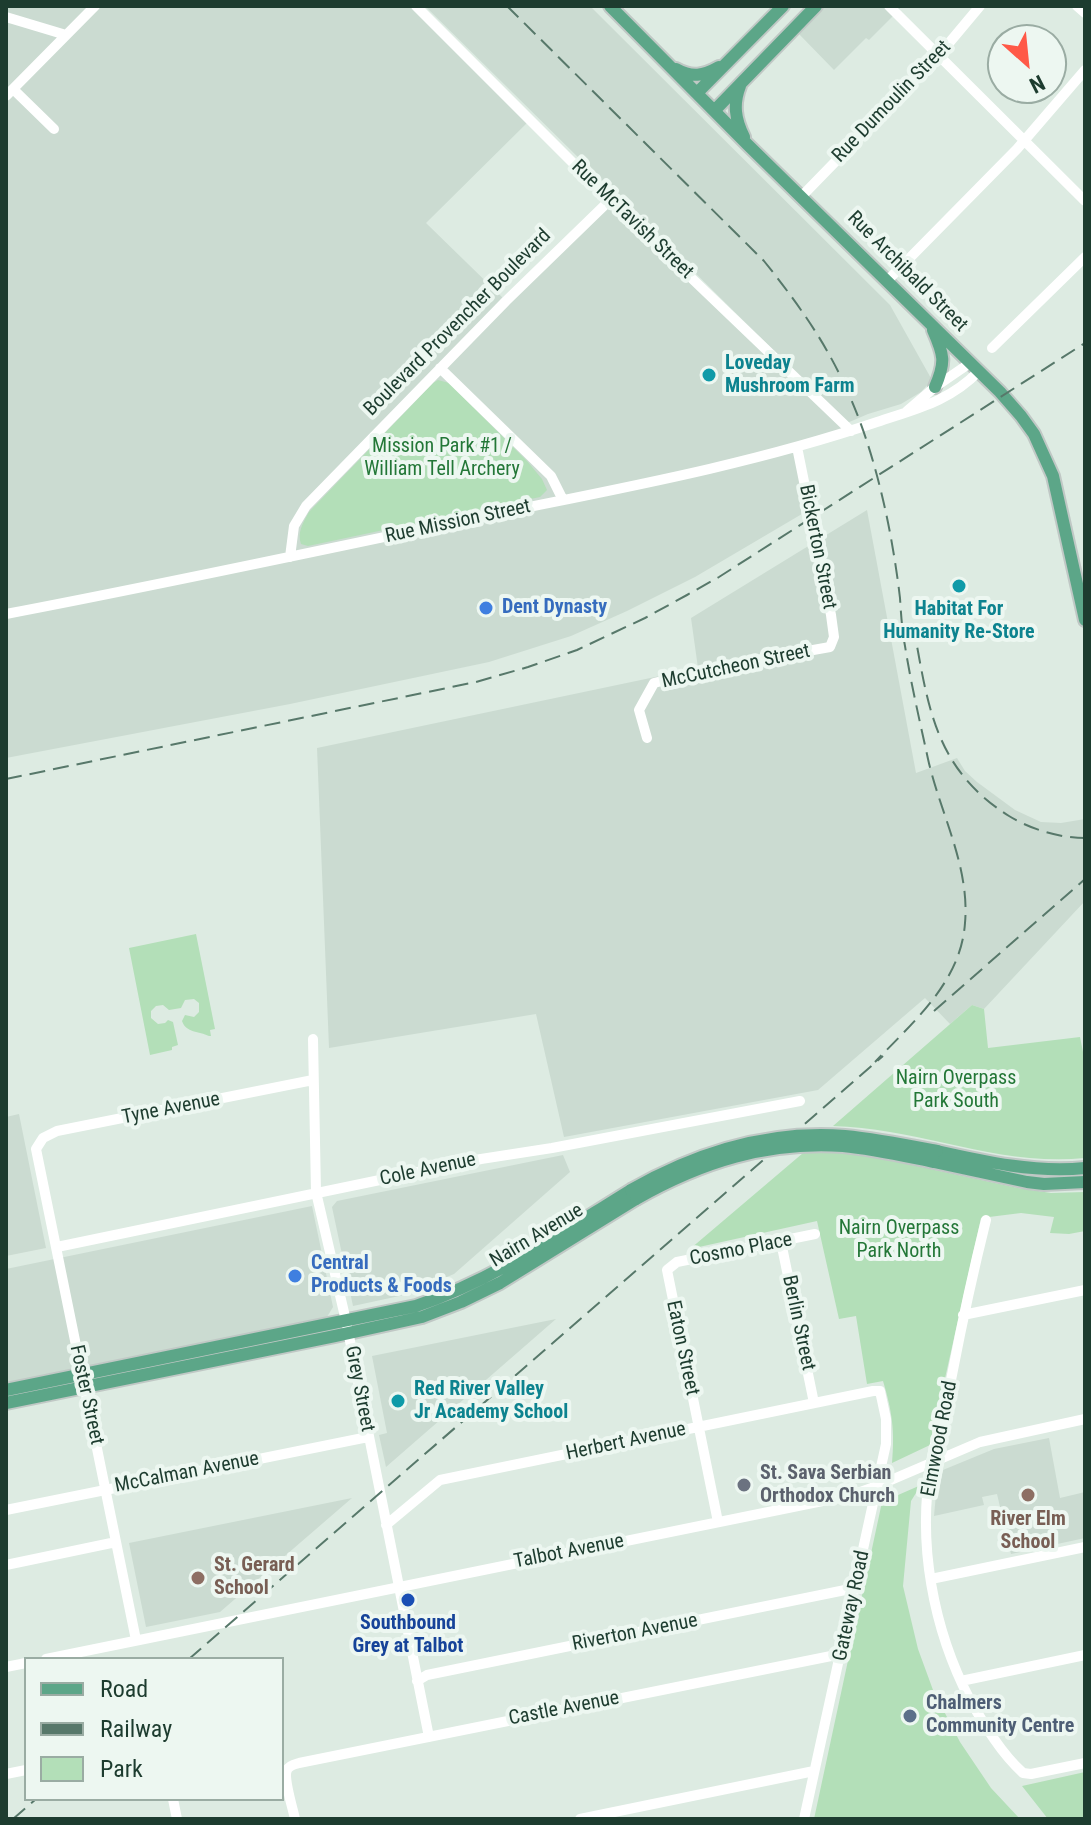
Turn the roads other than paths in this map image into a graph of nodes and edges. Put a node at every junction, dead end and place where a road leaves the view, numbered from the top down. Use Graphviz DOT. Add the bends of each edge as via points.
graph roads {
  1 [pos="95,6"];
  2 [pos="416,6"];
  3 [pos="610,6"];
  4 [pos="783,6"];
  5 [pos="816,6"];
  6 [pos="889,6"];
  7 [pos="980,6"];
  8 [pos="1077,6"];
  9 [pos="1085,13"];
  10 [pos="6,17"];
  11 [pos="66,35"];
  12 [pos="939,55"];
  13 [pos="725,64"];
  14 [pos="668,65"];
  15 [pos="1085,70"];
  16 [pos="741,83"];
  17 [pos="9,93"];
  18 [pos="697,93"];
  19 [pos="715,110"];
  20 [pos="54,129"];
  21 [pos="1024,141"];
  22 [pos="748,145"];
  23 [pos="801,197"];
  24 [pos="610,200"];
  25 [pos="1085,201"];
  26 [pos="1085,257"];
  27 [pos="887,281"];
  28 [pos="930,323"];
  29 [pos="992,348"];
  30 [pos="975,367"];
  31 [pos="440,368"];
  32 [pos="935,387"];
  33 [pos="906,412"];
  34 [pos="851,431"];
  35 [pos="797,447"];
  36 [pos="563,500"];
  37 [pos="290,557"];
  38 [pos="6,614"];
  39 [pos="1085,620"];
  40 [pos="830,647"];
  41 [pos="647,738"];
  42 [pos="313,1039"];
  43 [pos="313,1080"];
  44 [pos="800,1101"];
  45 [pos="36,1149"];
  46 [pos="935,1157"];
  47 [pos="1085,1168"];
  48 [pos="1085,1182"];
  49 [pos="316,1192"];
  50 [pos="986,1220"];
  51 [pos="815,1234"];
  52 [pos="781,1242"];
  53 [pos="57,1247"];
  54 [pos="668,1267"];
  55 [pos="1085,1290"];
  56 [pos="963,1315"];
  57 [pos="347,1327"];
  58 [pos="255,1339"];
  59 [pos="245,1354"];
  60 [pos="178,1362"];
  61 [pos="83,1381"];
  62 [pos="6,1390"];
  63 [pos="880,1391"];
  64 [pos="6,1403"];
  65 [pos="814,1403"];
  66 [pos="1085,1419"];
  67 [pos="698,1427"];
  68 [pos="368,1437"];
  69 [pos="931,1463"];
  70 [pos="877,1486"];
  71 [pos="105,1490"];
  72 [pos="6,1510"];
  73 [pos="718,1522"];
  74 [pos="386,1525"];
  75 [pos="116,1542"];
  76 [pos="1085,1547"];
  77 [pos="6,1565"];
  78 [pos="931,1579"];
  79 [pos="397,1587"];
  80 [pos="855,1588"];
  81 [pos="136,1640"];
  82 [pos="841,1654"];
  83 [pos="1085,1655"];
  84 [pos="55,1657"];
  85 [pos="417,1681"];
  86 [pos="961,1681"];
  87 [pos="429,1737"];
  88 [pos="1085,1763"];
  89 [pos="814,1771"];
  90 [pos="295,1819"];
  91 [pos="580,1819"];
  92 [pos="804,1819"];
  1 -- 11 [label="street"];
  2 -- 24 [label="street, Rue McTavish Street"];
  3 -- 14 [label="main road, Rue Archibald Street"];
  4 -- 13 [label="main road"];
  5 -- 16 [label="main road"];
  6 -- 12 [label="street"];
  7 -- 12 [label="street, Rue Dumoulin Street"];
  8 -- 9 [label="street"];
  10 -- 11 [label="street"];
  11 -- 17 [label="street"];
  12 -- 21 [label="street"];
  12 -- 23 [label="street, Rue Dumoulin Street"];
  13 -- 14 [label="main road" via="693,76"];
  13 -- 18 [label="main road"];
  14 -- 18 [label="main road, Rue Archibald Street"];
  15 -- 21 [label="street"];
  16 -- 19 [label="main road"];
  16 -- 22 [label="main road" via="735,113"];
  17 -- 20 [label="street"];
  18 -- 19 [label="main road, Rue Archibald Street"];
  19 -- 22 [label="main road, Rue Archibald Street"];
  21 -- 25 [label="street"];
  21 -- 27 [label="street"];
  22 -- 23 [label="main road, Rue Archibald Street"];
  23 -- 27 [label="main road, Rue Archibald Street"];
  24 -- 31 [label="street, Boulevard Provencher Boulevard"];
  24 -- 34 [label="street, Rue McTavish Street"];
  26 -- 29 [label="street"];
  27 -- 28 [label="main road, Rue Archibald Street"];
  28 -- 30 [label="main road, Rue Archibald Street"];
  28 -- 32 [label="main road" via="943,356"];
  30 -- 32 [label="street, Rue Mission Street"];
  30 -- 33 [label="street, Rue Mission Street" via="959,388"];
  30 -- 39 [label="main road, Rue Archibald Street" via="1021,416 1044,452"];
  31 -- 36 [label="street" via="551,476"];
  31 -- 37 [label="street, Boulevard Provencher Boulevard" via="306,506 294,526"];
  32 -- 33 [label="street, Rue Mission Street"];
  33 -- 34 [label="street, Rue Mission Street"];
  34 -- 35 [label="street, Rue Mission Street"];
  35 -- 36 [label="street, Rue Mission Street"];
  35 -- 40 [label="street, Bickerton Street" via="831,615"];
  36 -- 37 [label="street, Rue Mission Street"];
  37 -- 38 [label="street, Rue Mission Street"];
  40 -- 41 [label="street, McCutcheon Street" via="654,683 639,710"];
  42 -- 43 [label="street, Grey Street"];
  43 -- 45 [label="street, Tyne Avenue" via="57,1131"];
  43 -- 49 [label="street, Grey Street"];
  44 -- 49 [label="street, Cole Avenue"];
  45 -- 53 [label="street, Foster Street"];
  46 -- 47 [label="main road, Nairn Avenue" via="1049,1170"];
  46 -- 48 [label="main road, Nairn Avenue" via="1027,1182"];
  46 -- 57 [label="main road, Nairn Avenue, bridge" via="803,1146 701,1166 633,1194 522,1270 472,1297 422,1317"];
  49 -- 53 [label="street, Cole Avenue"];
  49 -- 57 [label="street, Grey Street"];
  50 -- 56 [label="street, Elmwood Road"];
  51 -- 52 [label="street, Cosmo Place"];
  52 -- 54 [label="street, Cosmo Place"];
  52 -- 65 [label="street, Berlin Street"];
  53 -- 61 [label="street, Foster Street"];
  54 -- 67 [label="street, Eaton Street"];
  55 -- 56 [label="street"];
  56 -- 69 [label="street, Elmwood Road"];
  57 -- 58 [label="main road, Nairn Avenue"];
  57 -- 59 [label="main road, Nairn Avenue"];
  57 -- 68 [label="street, Grey Street"];
  58 -- 59 [label="main road"];
  58 -- 60 [label="main road, Nairn Avenue"];
  59 -- 60 [label="main road, Nairn Avenue"];
  60 -- 61 [label="main road, Nairn Avenue"];
  61 -- 62 [label="main road, Nairn Avenue"];
  61 -- 64 [label="main road, Nairn Avenue"];
  61 -- 71 [label="street, Foster Street"];
  63 -- 65 [label="street, Herbert Avenue"];
  63 -- 70 [label="street, Gateway Road" via="887,1436"];
  65 -- 67 [label="street, Herbert Avenue"];
  66 -- 69 [label="street, Talbot Avenue" via="980,1442"];
  67 -- 73 [label="street, Eaton Street"];
  67 -- 74 [label="street, Herbert Avenue" via="440,1480"];
  68 -- 71 [label="street, McCalman Avenue"];
  68 -- 74 [label="street, Grey Street"];
  69 -- 70 [label="street, Talbot Avenue"];
  69 -- 78 [label="street, Elmwood Road" via="926,1521"];
  70 -- 73 [label="street, Talbot Avenue"];
  70 -- 80 [label="street, Gateway Road"];
  71 -- 72 [label="street, McCalman Avenue"];
  71 -- 75 [label="street, Foster Street"];
  73 -- 79 [label="street, Talbot Avenue"];
  74 -- 79 [label="street, Grey Street"];
  75 -- 77 [label="street"];
  75 -- 81 [label="street, Foster Street"];
  76 -- 78 [label="street"];
  78 -- 86 [label="street, Elmwood Road" via="942,1631"];
  79 -- 81 [label="street, Talbot Avenue"];
  79 -- 85 [label="street, Grey Street"];
  80 -- 82 [label="street, Gateway Road"];
  80 -- 85 [label="street, Riverton Avenue"];
  81 -- 84 [label="street, Talbot Avenue"];
  82 -- 87 [label="street, Castle Avenue"];
  82 -- 89 [label="street, Gateway Road"];
  83 -- 86 [label="street"];
  85 -- 87 [label="street, Grey Street"];
  86 -- 88 [label="street, Elmwood Road" via="987,1729 1023,1773"];
  87 -- 90 [label="street, Castle Avenue" via="287,1769"];
  89 -- 91 [label="street"];
  89 -- 92 [label="street, Gateway Road"];
}
